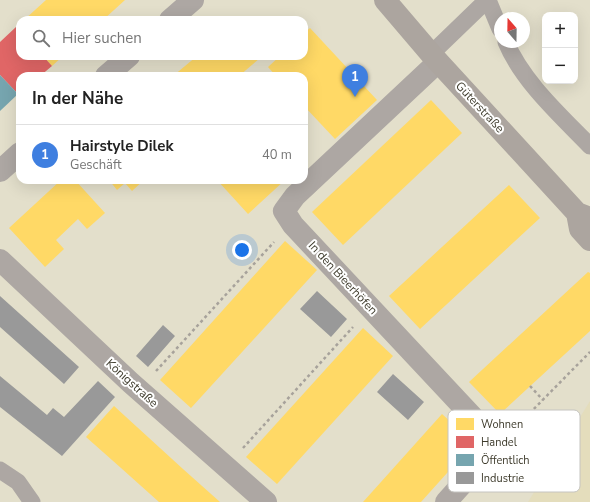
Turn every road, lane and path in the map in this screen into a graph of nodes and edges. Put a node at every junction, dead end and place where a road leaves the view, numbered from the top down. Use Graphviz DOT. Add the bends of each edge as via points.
graph roads {
  1 [pos="193,0"];
  2 [pos="385,0"];
  3 [pos="487,0"];
  4 [pos="175,16"];
  5 [pos="494,16"];
  6 [pos="509,48"];
  7 [pos="434,58"];
  8 [pos="124,60"];
  9 [pos="111,72"];
  10 [pos="590,146"];
  11 [pos="16,157"];
  12 [pos="0,171"];
  13 [pos="308,183"];
  14 [pos="307,184"];
  15 [pos="584,216"];
  16 [pos="590,240"];
  17 [pos="275,241"];
  18 [pos="0,260"];
  19 [pos="353,327"];
  20 [pos="590,352"];
  21 [pos="151,376"];
  22 [pos="530,386"];
  23 [pos="543,400"];
  24 [pos="466,410"];
  25 [pos="533,410"];
  26 [pos="238,454"];
  27 [pos="0,470"];
  28 [pos="455,492"];
  29 [pos="32,502"];
  30 [pos="266,502"];
  31 [pos="446,502"];
  1 -- 4 [label="street"];
  2 -- 7 [label="main road, Güterstraße"];
  3 -- 5 [label="lane"];
  3 -- 7 [label="lane"];
  6 -- 10 [label="lane" via="549,103"];
  7 -- 13 [label="street, In den Bieerhöfen"];
  7 -- 15 [label="main road, Güterstraße"];
  8 -- 9 [label="street"];
  11 -- 12 [label="street"];
  14 -- 24 [label="street, In den Bieerhöfen" via="284,211 293,225"];
  15 -- 16 [label="main road, Güterstraße" via="580,229"];
  17 -- 21 [label="path"];
  18 -- 30 [label="street, Königstraße" via="131,383"];
  19 -- 26 [label="path"];
  20 -- 23 [label="path"];
  22 -- 23 [label="path"];
  23 -- 25 [label="path"];
  27 -- 29 [label="lane" via="18,482"];
  28 -- 31 [label="street, In den Bieerhöfen"];
}
